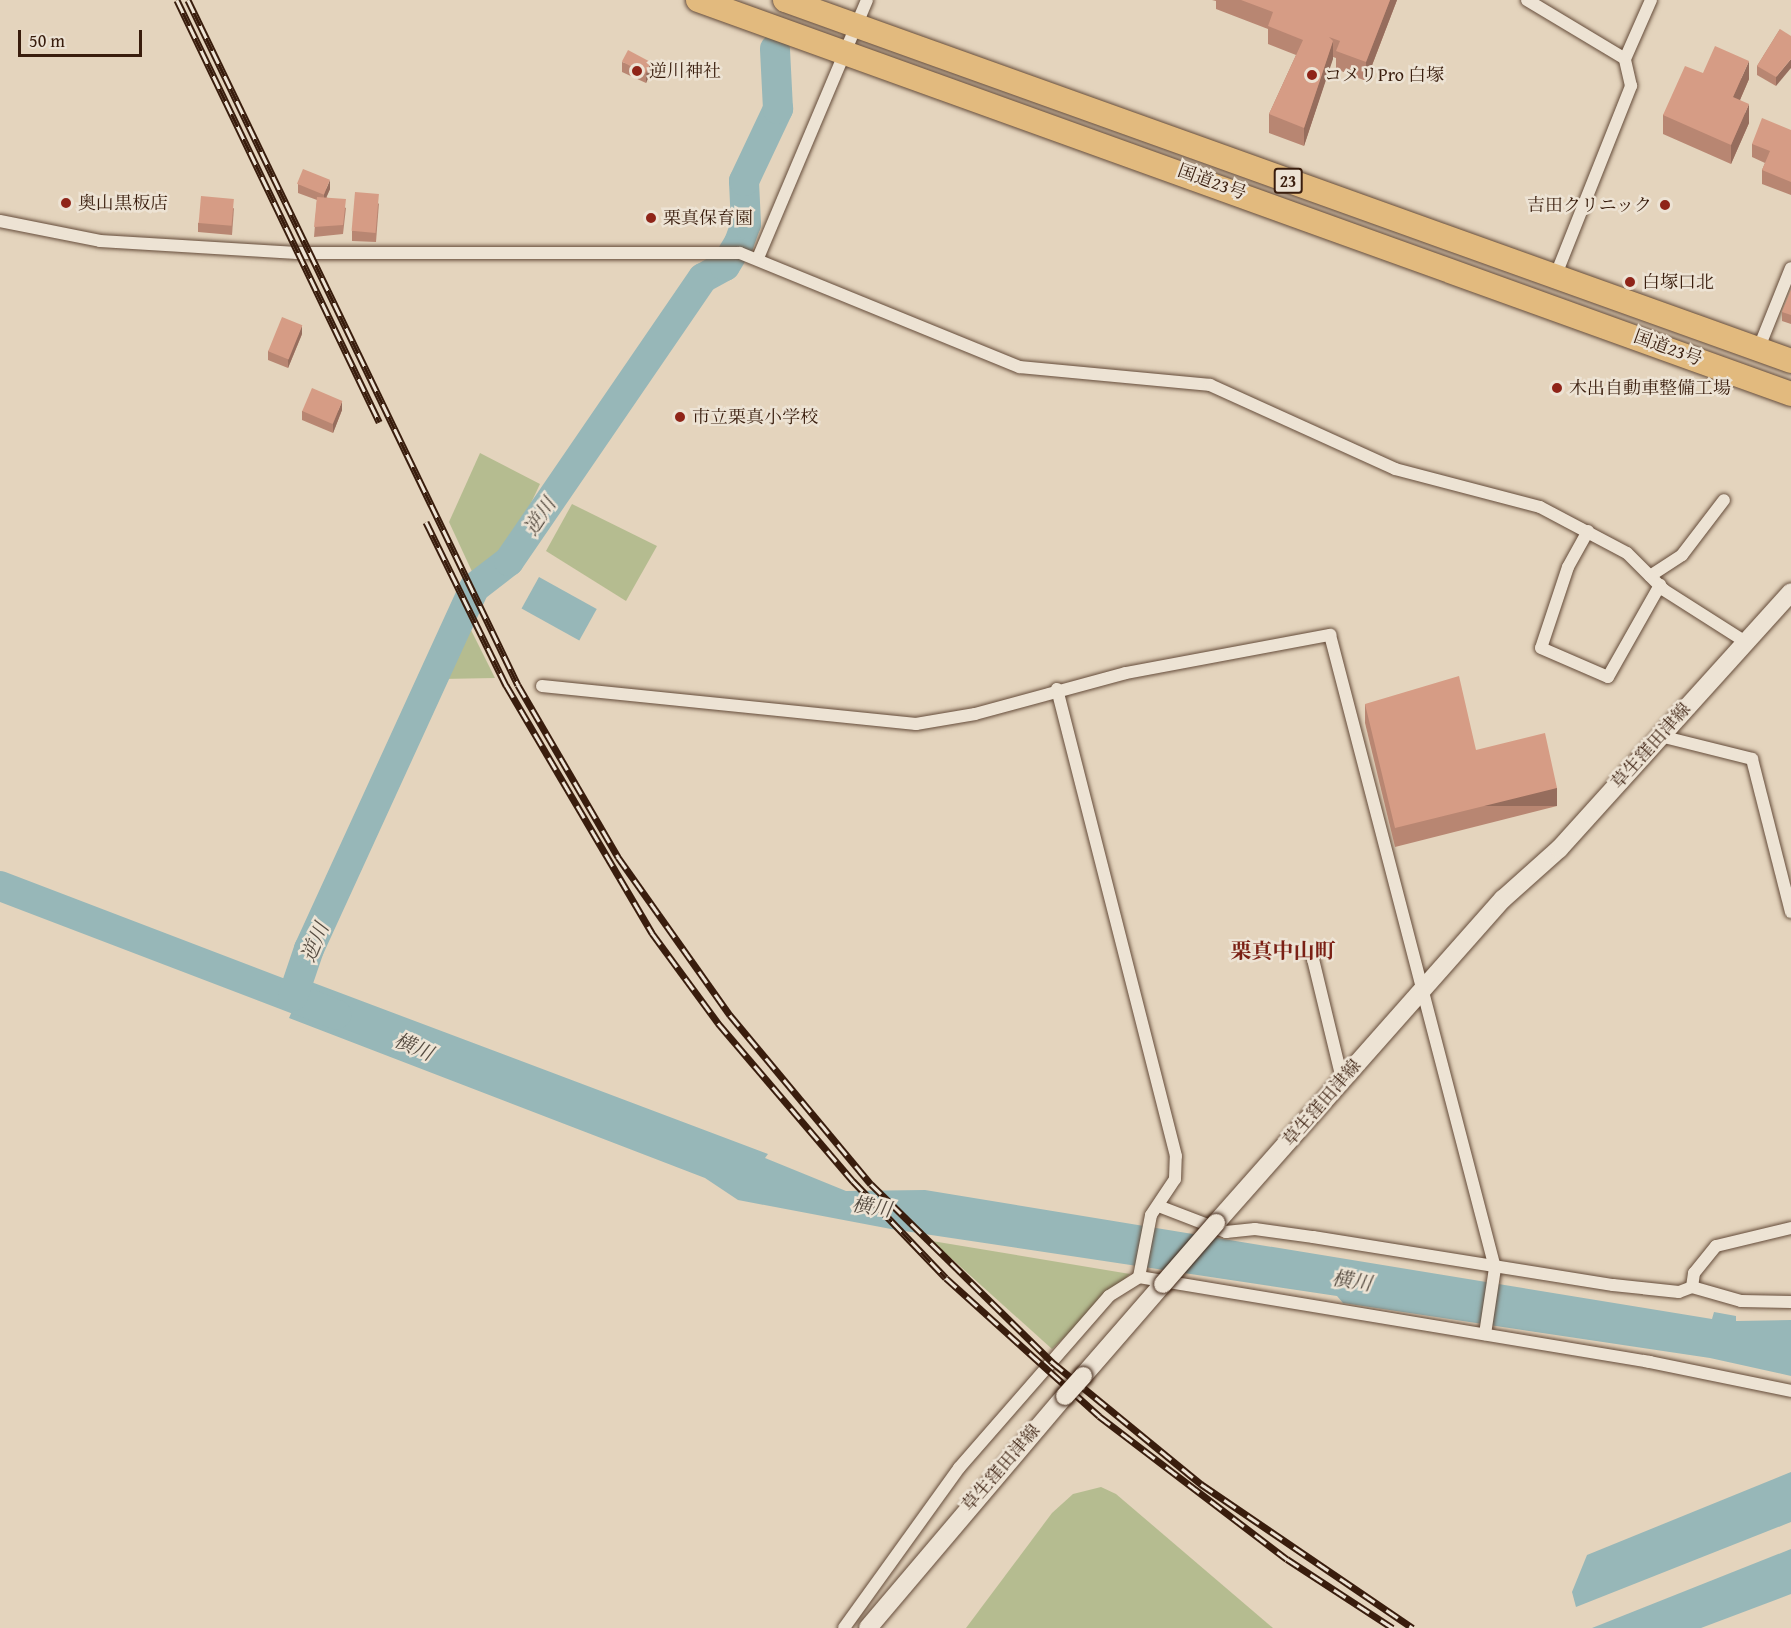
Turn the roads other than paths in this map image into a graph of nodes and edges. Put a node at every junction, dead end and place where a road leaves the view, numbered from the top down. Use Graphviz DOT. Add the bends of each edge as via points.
graph roads {
  1 [pos="698,0"];
  2 [pos="785,0"];
  3 [pos="867,0"];
  4 [pos="1527,0"];
  5 [pos="1651,0"];
  6 [pos="858,25"];
  7 [pos="844,48"];
  8 [pos="1625,59"];
  9 [pos="0,221"];
  10 [pos="758,258"];
  11 [pos="1791,268"];
  12 [pos="1555,277"];
  13 [pos="1758,350"];
  14 [pos="1791,362"];
  15 [pos="1791,394"];
  16 [pos="1724,500"];
  17 [pos="1588,531"];
  18 [pos="1650,576"];
  19 [pos="1660,585"];
  20 [pos="1791,592"];
  21 [pos="1744,642"];
  22 [pos="542,686"];
  23 [pos="1056,689"];
  24 [pos="1660,736"];
  25 [pos="1791,912"];
  26 [pos="1312,955"];
  27 [pos="1420,991"];
  28 [pos="1342,1079"];
  29 [pos="1156,1211"];
  30 [pos="1791,1228"];
  31 [pos="1495,1268"];
  32 [pos="1140,1274"];
  33 [pos="1692,1287"];
  34 [pos="1791,1302"];
  35 [pos="1485,1334"];
  36 [pos="1791,1391"];
  37 [pos="844,1628"];
  38 [pos="868,1628"];
  1 -- 7 [label="highway, 国道23号 / 23"];
  2 -- 6 [label="highway, 国道23号 / 23"];
  3 -- 6 [label="street"];
  4 -- 8 [label="street"];
  5 -- 8 [label="street"];
  6 -- 7 [label="street"];
  6 -- 12 [label="highway, 国道23号 / 23"];
  7 -- 10 [label="street"];
  7 -- 15 [label="highway, 国道23号 / 23"];
  8 -- 12 [label="street" via="1631,86"];
  9 -- 10 [label="street" via="100,241 289,252 723,251"];
  10 -- 17 [label="street" via="1020,367 1210,385 1395,469 1508,496"];
  11 -- 13 [label="street"];
  12 -- 13 [label="highway, 国道23号 / 23"];
  13 -- 14 [label="highway, 国道23号 / 23"];
  16 -- 18 [label="street" via="1682,555"];
  17 -- 18 [label="street" via="1627,553"];
  17 -- 19 [label="street" via="1568,567 1541,648 1608,677"];
  18 -- 19 [label="street"];
  19 -- 21 [label="street"];
  20 -- 21 [label="main road, 草生窪田津線"];
  21 -- 24 [label="main road, 草生窪田津線"];
  22 -- 23 [label="street" via="916,724 975,714"];
  23 -- 27 [label="street" via="1330,635"];
  23 -- 29 [label="street" via="1176,1156 1176,1179"];
  24 -- 25 [label="street" via="1752,759"];
  24 -- 27 [label="main road, 草生窪田津線"];
  26 -- 28 [label="street"];
  27 -- 28 [label="main road, 草生窪田津線"];
  27 -- 31 [label="street"];
  28 -- 38 [label="main road, 草生窪田津線, bridge"];
  29 -- 31 [label="street" via="1226,1232 1255,1229"];
  29 -- 32 [label="street"];
  30 -- 33 [label="street" via="1716,1246 1694,1273"];
  31 -- 33 [label="street" via="1646,1288"];
  31 -- 35 [label="street"];
  32 -- 35 [label="street"];
  32 -- 37 [label="street" via="1109,1296 959,1468"];
  33 -- 34 [label="street" via="1741,1301"];
  35 -- 36 [label="street"];
}
